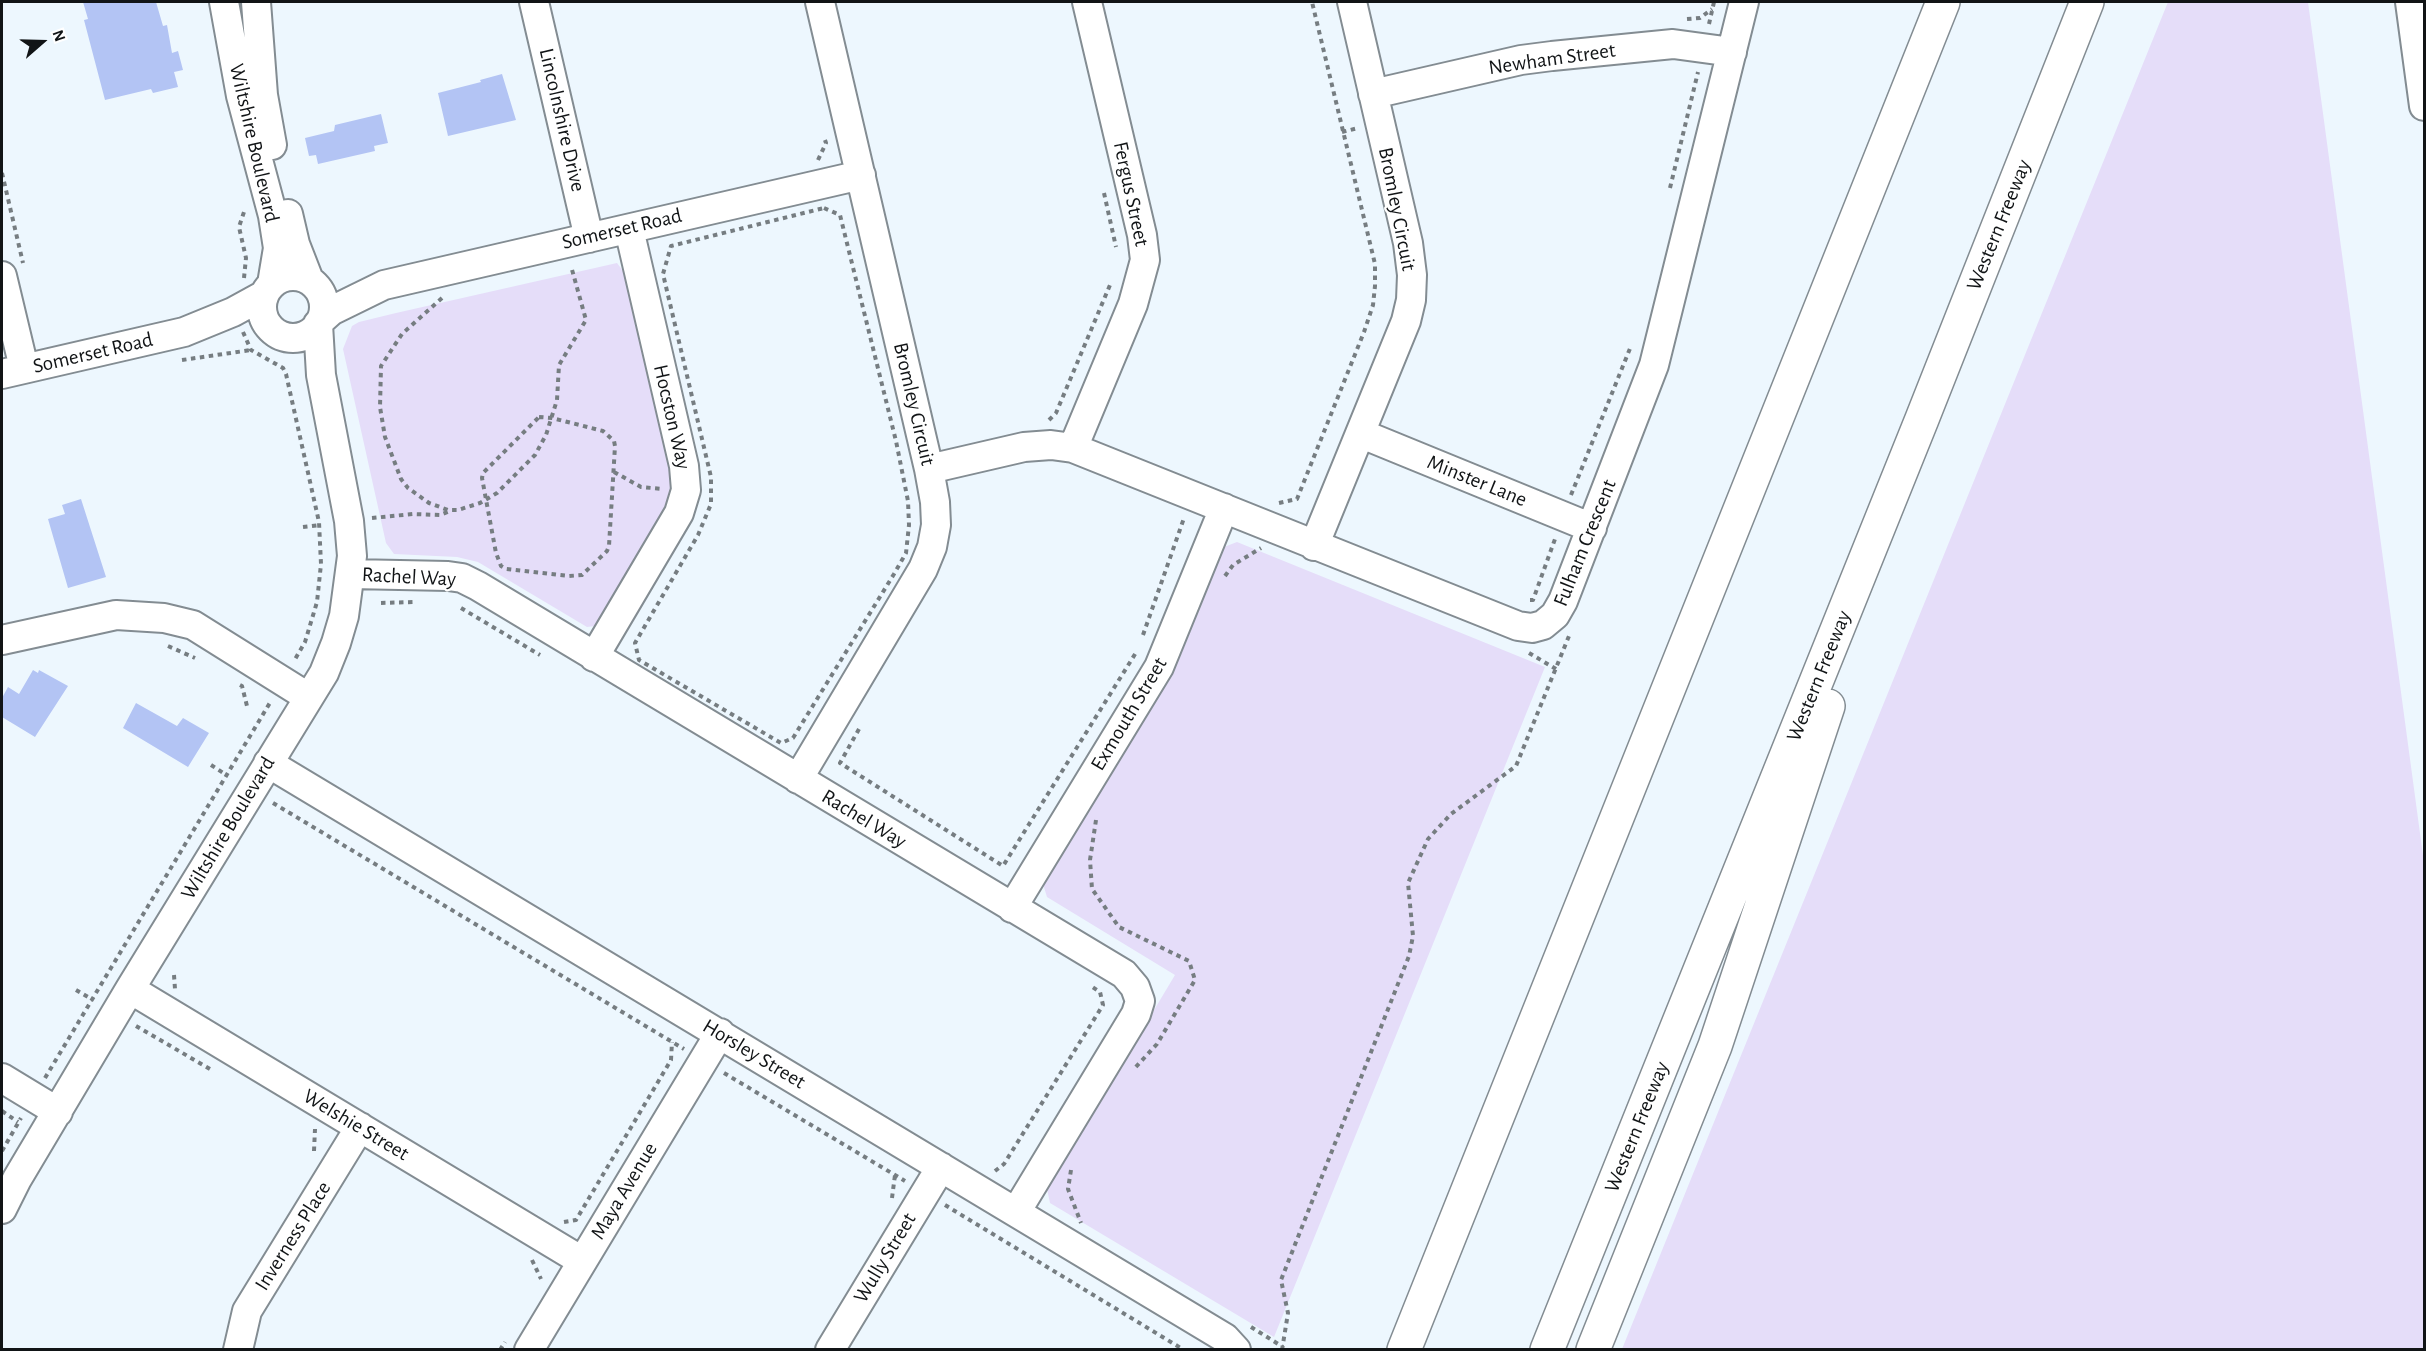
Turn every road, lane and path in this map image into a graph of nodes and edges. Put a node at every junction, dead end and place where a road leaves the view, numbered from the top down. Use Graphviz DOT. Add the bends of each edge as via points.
graph roads {
  1 [pos="224,2"];
  2 [pos="256,2"];
  3 [pos="534,2"];
  4 [pos="820,2"];
  5 [pos="1087,2"];
  6 [pos="1312,2"];
  7 [pos="1352,2"];
  8 [pos="1714,2"];
  9 [pos="1744,2"];
  10 [pos="1943,2"];
  11 [pos="2087,2"];
  12 [pos="2410,2"];
  13 [pos="1703,48"];
  14 [pos="1732,52"];
  15 [pos="1692,73"];
  16 [pos="1696,79"];
  17 [pos="1723,89"];
  18 [pos="1373,94"];
  19 [pos="2424,106"];
  20 [pos="1380,122"];
  21 [pos="824,132"];
  22 [pos="1342,132"];
  23 [pos="817,162"];
  24 [pos="2,173"];
  25 [pos="861,175"];
  26 [pos="1103,187"];
  27 [pos="1669,192"];
  28 [pos="629,229"];
  29 [pos="590,238"];
  30 [pos="671,246"];
  31 [pos="1118,253"];
  32 [pos="570,266"];
  33 [pos="12,270"];
  34 [pos="1114,278"];
  35 [pos="311,282"];
  36 [pos="384,285"];
  37 [pos="268,290"];
  38 [pos="445,296"];
  39 [pos="319,322"];
  40 [pos="184,332"];
  41 [pos="1634,339"];
  42 [pos="275,342"];
  43 [pos="251,350"];
  44 [pos="173,362"];
  45 [pos="13,371"];
  46 [pos="552,418"];
  47 [pos="327,419"];
  48 [pos="1922,419"];
  49 [pos="1362,434"];
  50 [pos="1076,439"];
  51 [pos="929,469"];
  52 [pos="614,472"];
  53 [pos="686,490"];
  54 [pos="486,499"];
  55 [pos="453,510"];
  56 [pos="1174,514"];
  57 [pos="1563,516"];
  58 [pos="1184,518"];
  59 [pos="1219,519"];
  60 [pos="349,521"];
  61 [pos="319,525"];
  62 [pos="303,527"];
  63 [pos="1592,528"];
  64 [pos="1267,532"];
  65 [pos="1314,546"];
  66 [pos="351,574"];
  67 [pos="1221,581"];
  68 [pos="424,602"];
  69 [pos="1526,602"];
  70 [pos="381,603"];
  71 [pos="455,604"];
  72 [pos="1574,625"];
  73 [pos="1142,639"];
  74 [pos="2,640"];
  75 [pos="159,642"];
  76 [pos="1138,650"];
  77 [pos="1518,650"];
  78 [pos="1529,655"];
  79 [pos="542,656"];
  80 [pos="594,657"];
  81 [pos="203,661"];
  82 [pos="232,680"];
  83 [pos="282,681"];
  84 [pos="308,697"];
  85 [pos="247,706"];
  86 [pos="863,722"];
  87 [pos="268,763"];
  88 [pos="798,778"];
  89 [pos="1101,811"];
  90 [pos="1012,908"];
  91 [pos="174,975"];
  92 [pos="1084,980"];
  93 [pos="130,989"];
  94 [pos="176,992"];
  95 [pos="141,1030"];
  96 [pos="720,1033"];
  97 [pos="672,1042"];
  98 [pos="213,1071"];
  99 [pos="1128,1075"];
  100 [pos="2,1078"];
  101 [pos="33,1098"];
  102 [pos="58,1112"];
  103 [pos="306,1123"];
  104 [pos="360,1127"];
  105 [pos="2,1151"];
  106 [pos="309,1160"];
  107 [pos="1073,1160"];
  108 [pos="941,1167"];
  109 [pos="992,1173"];
  110 [pos="2,1209"];
  111 [pos="1016,1212"];
  112 [pos="559,1222"];
  113 [pos="1082,1225"];
  114 [pos="582,1261"];
  115 [pos="1240,1336"];
  116 [pos="1283,1348"];
  117 [pos="238,1350"];
  118 [pos="529,1350"];
  119 [pos="830,1350"];
  120 [pos="1404,1350"];
  121 [pos="1547,1350"];
  122 [pos="1593,1350"];
  1 -- 37 [label="street, Wiltshire Boulevard" via="241,96 278,248"];
  2 -- 35 [label="street, Wiltshire Boulevard" via="267,125 295,244"];
  3 -- 29 [label="street, Lincolnshire Drive"];
  4 -- 25 [label="street, Bromley Circuit"];
  5 -- 50 [label="street, Fergus Street" via="1145,260 1132,304"];
  6 -- 22 [label="path"];
  7 -- 18 [label="street, Bromley Circuit"];
  8 -- 13 [label="path"];
  9 -- 14 [label="street, Fulham Crescent"];
  10 -- 120 [label="highway"];
  11 -- 48 [label="highway, Western Freeway"];
  12 -- 19 [label="street"];
  13 -- 14 [label="street, Newham Street"];
  13 -- 16 [label="path"];
  13 -- 18 [label="street, Newham Street" via="1673,44 1521,60"];
  14 -- 17 [label="street, Fulham Crescent"];
  15 -- 16 [label="path"];
  16 -- 17 [label="path"];
  16 -- 27 [label="path"];
  17 -- 63 [label="street, Fulham Crescent" via="1661,344"];
  18 -- 20 [label="street, Bromley Circuit"];
  20 -- 22 [label="path"];
  20 -- 49 [label="street, Bromley Circuit" via="1408,243 1411,300"];
  21 -- 23 [label="path" via="826,143"];
  22 -- 64 [label="path" via="1375,264 1373,305 1297,499 1276,504"];
  24 -- 33 [label="path"];
  25 -- 28 [label="street, Somerset Road"];
  25 -- 51 [label="street, Bromley Circuit"];
  26 -- 31 [label="path"];
  28 -- 29 [label="street, Somerset Road"];
  28 -- 53 [label="street, Hocston Way" via="684,466"];
  29 -- 36 [label="street, Somerset Road"];
  30 -- 30 [label="path" via="824,208 840,215 896,441 908,501 906,553 793,738 781,743 639,660 635,644 698,535 711,504 711,477 663,274"];
  32 -- 46 [label="path" via="586,320 559,365"];
  33 -- 45 [label="street"];
  34 -- 50 [label="path" via="1056,413 1044,425"];
  35 -- 36 [label="street, Somerset Road"];
  35 -- 37 [label="street" via="290,276"];
  35 -- 39 [label="street" via="322,297"];
  36 -- 39 [label="street, Somerset Road" via="331,311"];
  37 -- 40 [label="street, Somerset Road" via="232,312"];
  37 -- 42 [label="street" via="262,304"];
  38 -- 55 [label="path" via="396,341 381,366 379,387 385,437 401,479 429,503"];
  39 -- 42 [label="street" via="302,336"];
  39 -- 47 [label="street, Wiltshire Boulevard"];
  40 -- 42 [label="street, Somerset Road" via="242,329"];
  40 -- 45 [label="street, Somerset Road"];
  41 -- 57 [label="path"];
  42 -- 47 [label="street, Wiltshire Boulevard" via="303,365"];
  42 -- 61 [label="path" via="286,374"];
  43 -- 44 [label="path"];
  46 -- 52 [label="path" via="609,435 615,446"];
  46 -- 54 [label="path" via="535,455"];
  46 -- 54 [label="path" via="539,417 483,473"];
  47 -- 60 [label="street, Wiltshire Boulevard"];
  48 -- 121 [label="highway, Western Freeway"];
  48 -- 122 [label="highway" via="1715,1046"];
  49 -- 57 [label="street, Minster Lane"];
  49 -- 65 [label="street, Bromley Circuit"];
  50 -- 51 [label="street, Fulham Crescent"];
  50 -- 59 [label="street, Fulham Crescent"];
  51 -- 88 [label="street, Bromley Circuit" via="936,525 923,569"];
  52 -- 53 [label="path" via="641,488"];
  52 -- 54 [label="path" via="609,546 582,575 501,566"];
  53 -- 80 [label="street, Hocston Way" via="679,513"];
  54 -- 55 [label="path"];
  55 -- 60 [label="path" via="440,515"];
  56 -- 58 [label="path"];
  57 -- 63 [label="street, Minster Lane"];
  57 -- 69 [label="path" via="1533,600"];
  58 -- 59 [label="path"];
  58 -- 73 [label="path"];
  59 -- 64 [label="street, Fulham Crescent"];
  59 -- 90 [label="street, Exmouth Street" via="1159,667"];
  60 -- 61 [label="path"];
  60 -- 66 [label="street, Wiltshire Boulevard"];
  61 -- 62 [label="path"];
  61 -- 83 [label="path" via="321,564 317,602 304,642"];
  63 -- 65 [label="street, Fulham Crescent" via="1555,615 1532,628 1518,626"];
  64 -- 65 [label="street, Fulham Crescent"];
  64 -- 67 [label="path"];
  66 -- 80 [label="street, Rachel Way" via="462,578"];
  66 -- 84 [label="street, Wiltshire Boulevard" via="336,643 324,673"];
  68 -- 70 [label="path"];
  71 -- 79 [label="path"];
  72 -- 116 [label="path" via="1516,766 1450,814 1428,839 1408,883 1413,936 1409,956 1281,1280 1288,1313"];
  74 -- 83 [label="street" via="116,615 164,618 193,626"];
  75 -- 81 [label="path"];
  76 -- 86 [label="path" via="1003,866 840,763"];
  77 -- 78 [label="path"];
  80 -- 88 [label="street, Rachel Way"];
  82 -- 85 [label="path" via="242,686"];
  83 -- 84 [label="street"];
  83 -- 101 [label="path"];
  84 -- 87 [label="street, Wiltshire Boulevard"];
  87 -- 93 [label="street, Wiltshire Boulevard"];
  87 -- 96 [label="street, Horsley Street"];
  88 -- 90 [label="street, Rachel Way"];
  89 -- 99 [label="path" via="1095,821 1089,860 1092,889 1119,927 1189,961 1195,980 1157,1044"];
  90 -- 111 [label="street, Rachel Way" via="1124,974 1140,1001 1129,1028"];
  91 -- 94 [label="path"];
  92 -- 109 [label="path" via="1100,992 1103,1005 1004,1164"];
  93 -- 102 [label="street, Wiltshire Boulevard"];
  93 -- 104 [label="street, Welshie Street"];
  95 -- 98 [label="path"];
  96 -- 108 [label="street, Horsley Street"];
  96 -- 114 [label="street, Maya Avenue"];
  97 -- 112 [label="path" via="671,1060 576,1220"];
  100 -- 101 [label="street"];
  101 -- 102 [label="street"];
  101 -- 105 [label="path"];
  102 -- 110 [label="street, Wiltshire Boulevard"];
  103 -- 106 [label="path" via="316,1129 315,1150"];
  104 -- 114 [label="street, Welshie Street"];
  104 -- 117 [label="street, Inverness Place" via="247,1311"];
  107 -- 113 [label="path" via="1068,1189"];
  108 -- 111 [label="street, Horsley Street"];
  108 -- 119 [label="street, Wully Street"];
  111 -- 115 [label="street, Horsley Street" via="1225,1338"];
  114 -- 118 [label="street, Maya Avenue"];
  115 -- 116 [label="path"];
}
